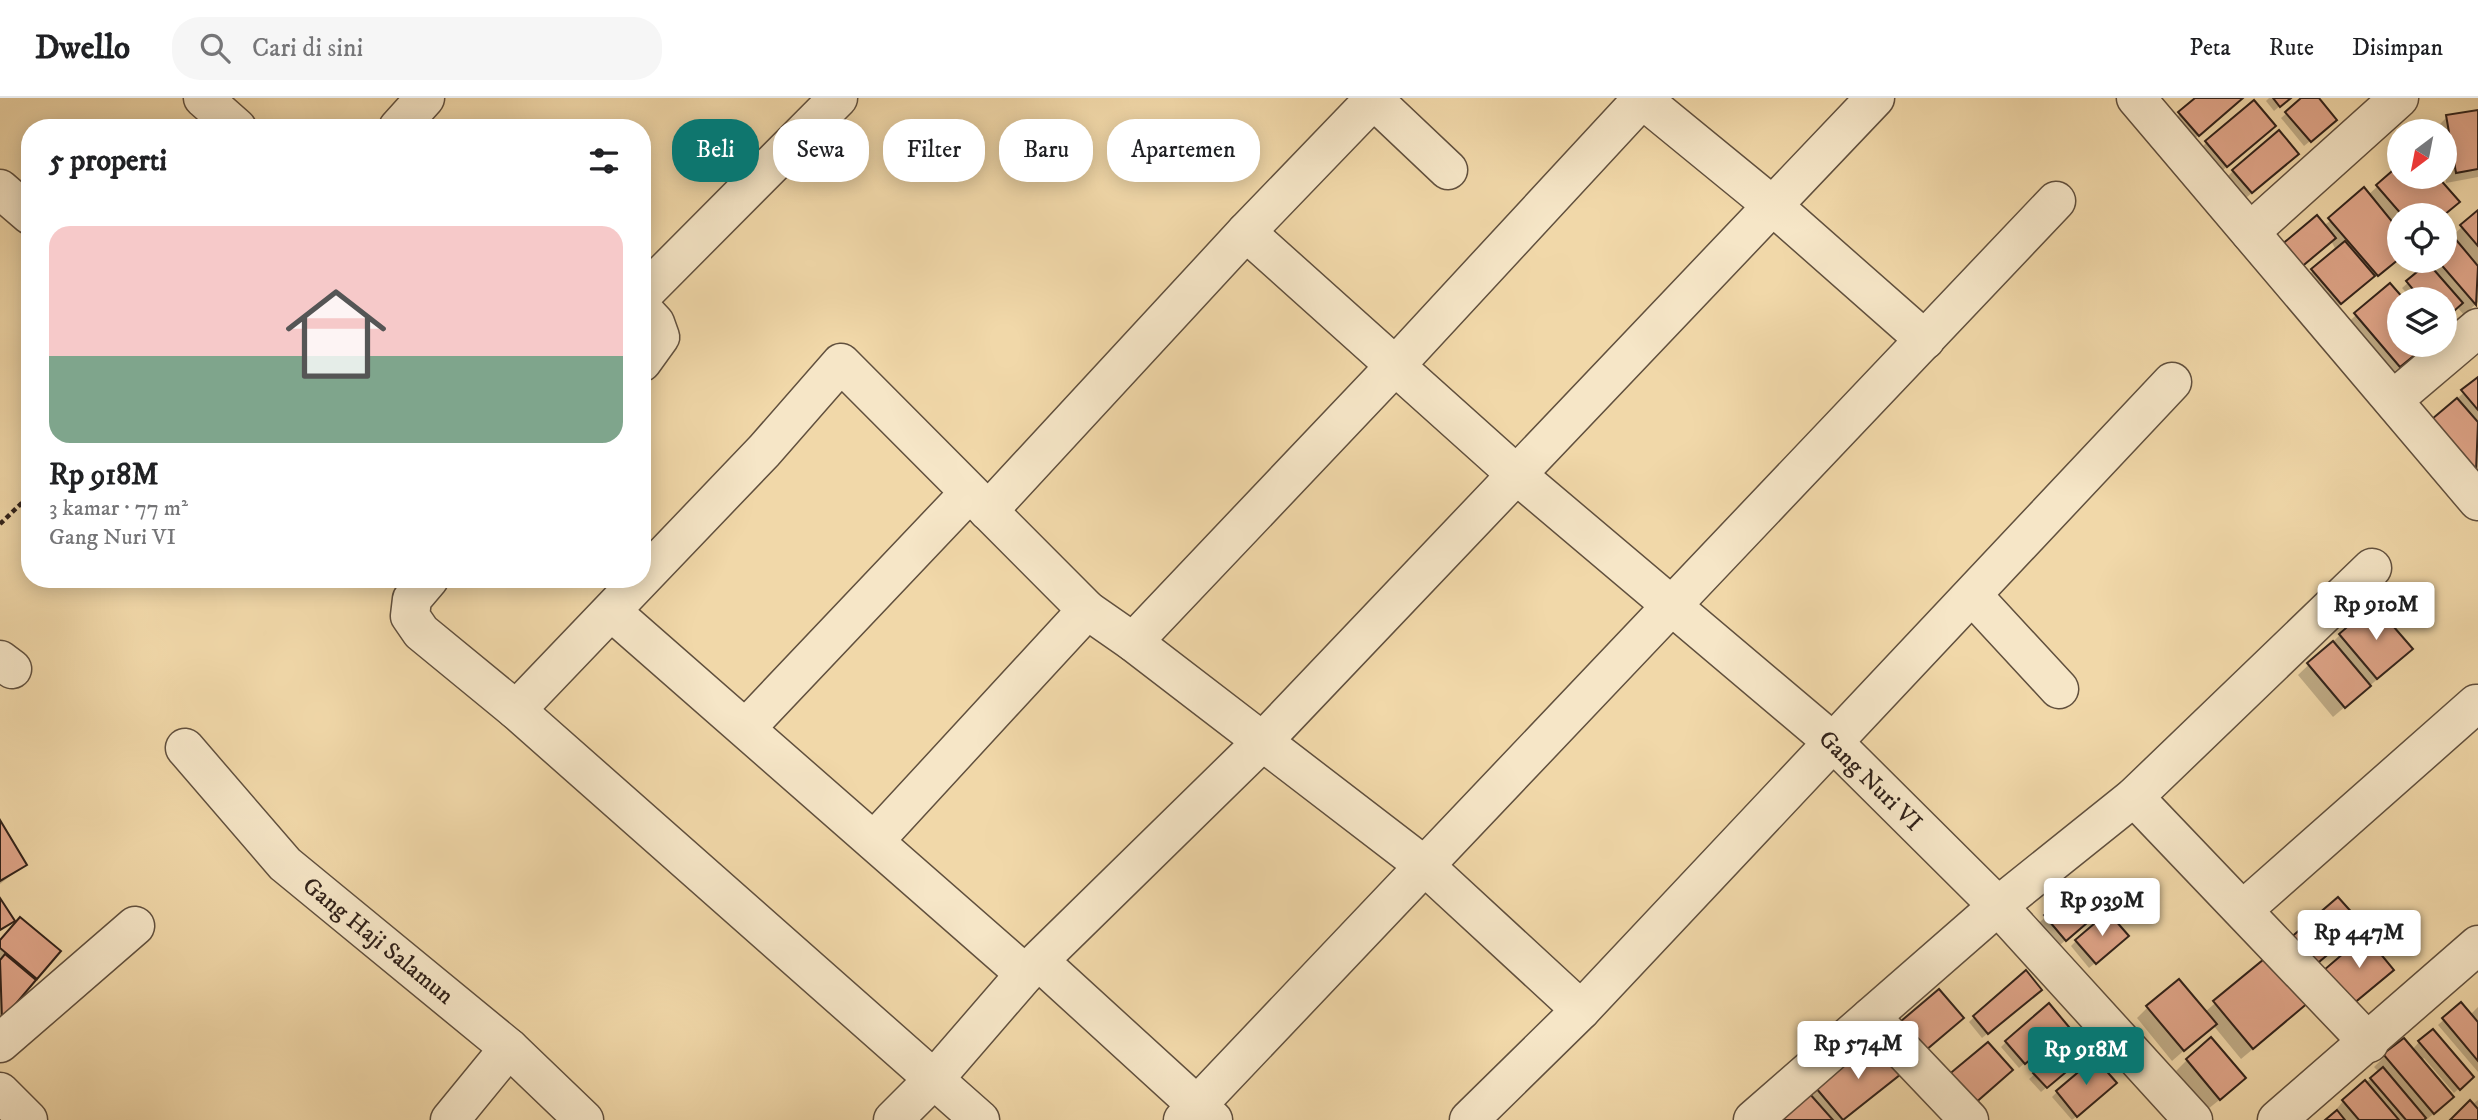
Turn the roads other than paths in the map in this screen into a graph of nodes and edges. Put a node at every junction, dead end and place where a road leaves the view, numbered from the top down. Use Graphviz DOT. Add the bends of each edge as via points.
graph roads {
  1 [pos="204,98"];
  2 [pos="425,98"];
  3 [pos="838,98"];
  4 [pos="1875,98"];
  5 [pos="2137,98"];
  6 [pos="2399,98"];
  7 [pos="1374,99"];
  8 [pos="1642,99"];
  9 [pos="227,119"];
  10 [pos="406,119"];
  11 [pos="1448,170"];
  12 [pos="0,189"];
  13 [pos="2056,201"];
  14 [pos="1773,206"];
  15 [pos="21,207"];
  16 [pos="1246,232"];
  17 [pos="2250,232"];
  18 [pos="651,286"];
  19 [pos="651,319"];
  20 [pos="2478,328"];
  21 [pos="1925,340"];
  22 [pos="651,350"];
  23 [pos="1394,368"];
  24 [pos="2172,382"];
  25 [pos="2393,400"];
  26 [pos="1517,475"];
  27 [pos="978,502"];
  28 [pos="2478,502"];
  29 [pos="2372,568"];
  30 [pos="651,570"];
  31 [pos="421,588"];
  32 [pos="635,588"];
  33 [pos="1973,596"];
  34 [pos="1672,608"];
  35 [pos="1087,610"];
  36 [pos="612,612"];
  37 [pos="1133,642"];
  38 [pos="2059,689"];
  39 [pos="2476,704"];
  40 [pos="516,710"];
  41 [pos="746,728"];
  42 [pos="1261,743"];
  43 [pos="1834,743"];
  44 [pos="185,748"];
  45 [pos="2134,797"];
  46 [pos="874,841"];
  47 [pos="1426,867"];
  48 [pos="1997,906"];
  49 [pos="2244,909"];
  50 [pos="135,926"];
  51 [pos="2478,945"];
  52 [pos="1033,968"];
  53 [pos="1581,1010"];
  54 [pos="1871,1017"];
  55 [pos="0,1043"];
  56 [pos="2368,1043"];
  57 [pos="509,1048"];
  58 [pos="935,1077"];
  59 [pos="0,1092"];
  60 [pos="1198,1115"];
  61 [pos="28,1120"];
  62 [pos="450,1120"];
  63 [pos="584,1120"];
  64 [pos="893,1120"];
  65 [pos="980,1120"];
  66 [pos="1469,1120"];
  67 [pos="1753,1120"];
  68 [pos="1969,1120"];
  69 [pos="2193,1120"];
  70 [pos="2277,1120"];
  1 -- 9 [label="street"];
  2 -- 10 [label="street"];
  3 -- 18 [label="street"];
  4 -- 14 [label="street"];
  5 -- 17 [label="street"];
  6 -- 17 [label="street"];
  7 -- 11 [label="street"];
  7 -- 16 [label="street"];
  8 -- 14 [label="street"];
  8 -- 23 [label="street"];
  12 -- 15 [label="street"];
  13 -- 21 [label="street"];
  14 -- 21 [label="street"];
  14 -- 26 [label="street"];
  16 -- 23 [label="street, Gang Nuri VI"];
  16 -- 27 [label="street"];
  17 -- 25 [label="street"];
  19 -- 22 [label="street" via="660,337"];
  20 -- 25 [label="street"];
  21 -- 34 [label="street"];
  23 -- 26 [label="street, Gang Nuri VI"];
  23 -- 37 [label="street"];
  24 -- 33 [label="street"];
  25 -- 28 [label="street"];
  26 -- 34 [label="street, Gang Nuri VI"];
  26 -- 42 [label="street"];
  27 -- 30 [label="street" via="841,363"];
  27 -- 35 [label="street"];
  27 -- 41 [label="street"];
  29 -- 45 [label="street"];
  31 -- 40 [label="street" via="412,599 410,616 421,632"];
  32 -- 36 [label="street"];
  33 -- 38 [label="street"];
  33 -- 43 [label="street"];
  34 -- 43 [label="street, Gang Nuri VI"];
  34 -- 47 [label="street"];
  35 -- 37 [label="street"];
  35 -- 46 [label="street"];
  36 -- 40 [label="street"];
  36 -- 41 [label="street"];
  37 -- 42 [label="street"];
  39 -- 49 [label="street"];
  40 -- 58 [label="street"];
  41 -- 46 [label="street"];
  42 -- 47 [label="street"];
  42 -- 52 [label="street"];
  43 -- 48 [label="street, Gang Nuri VI"];
  43 -- 53 [label="street"];
  44 -- 57 [label="street, Gang Haji Salamun" via="285,864"];
  45 -- 48 [label="street"];
  45 -- 49 [label="street"];
  46 -- 52 [label="street"];
  47 -- 53 [label="street"];
  47 -- 60 [label="street"];
  48 -- 54 [label="street"];
  48 -- 69 [label="street, Gang Nuri VI"];
  49 -- 56 [label="street"];
  50 -- 55 [label="street"];
  51 -- 56 [label="street"];
  52 -- 58 [label="street"];
  52 -- 60 [label="street"];
  53 -- 66 [label="street"];
  54 -- 67 [label="street"];
  54 -- 68 [label="street"];
  56 -- 70 [label="street"];
  57 -- 62 [label="street"];
  57 -- 63 [label="street, Gang Haji Salamun"];
  58 -- 64 [label="street"];
  58 -- 65 [label="street"];
  59 -- 61 [label="street"];
}
